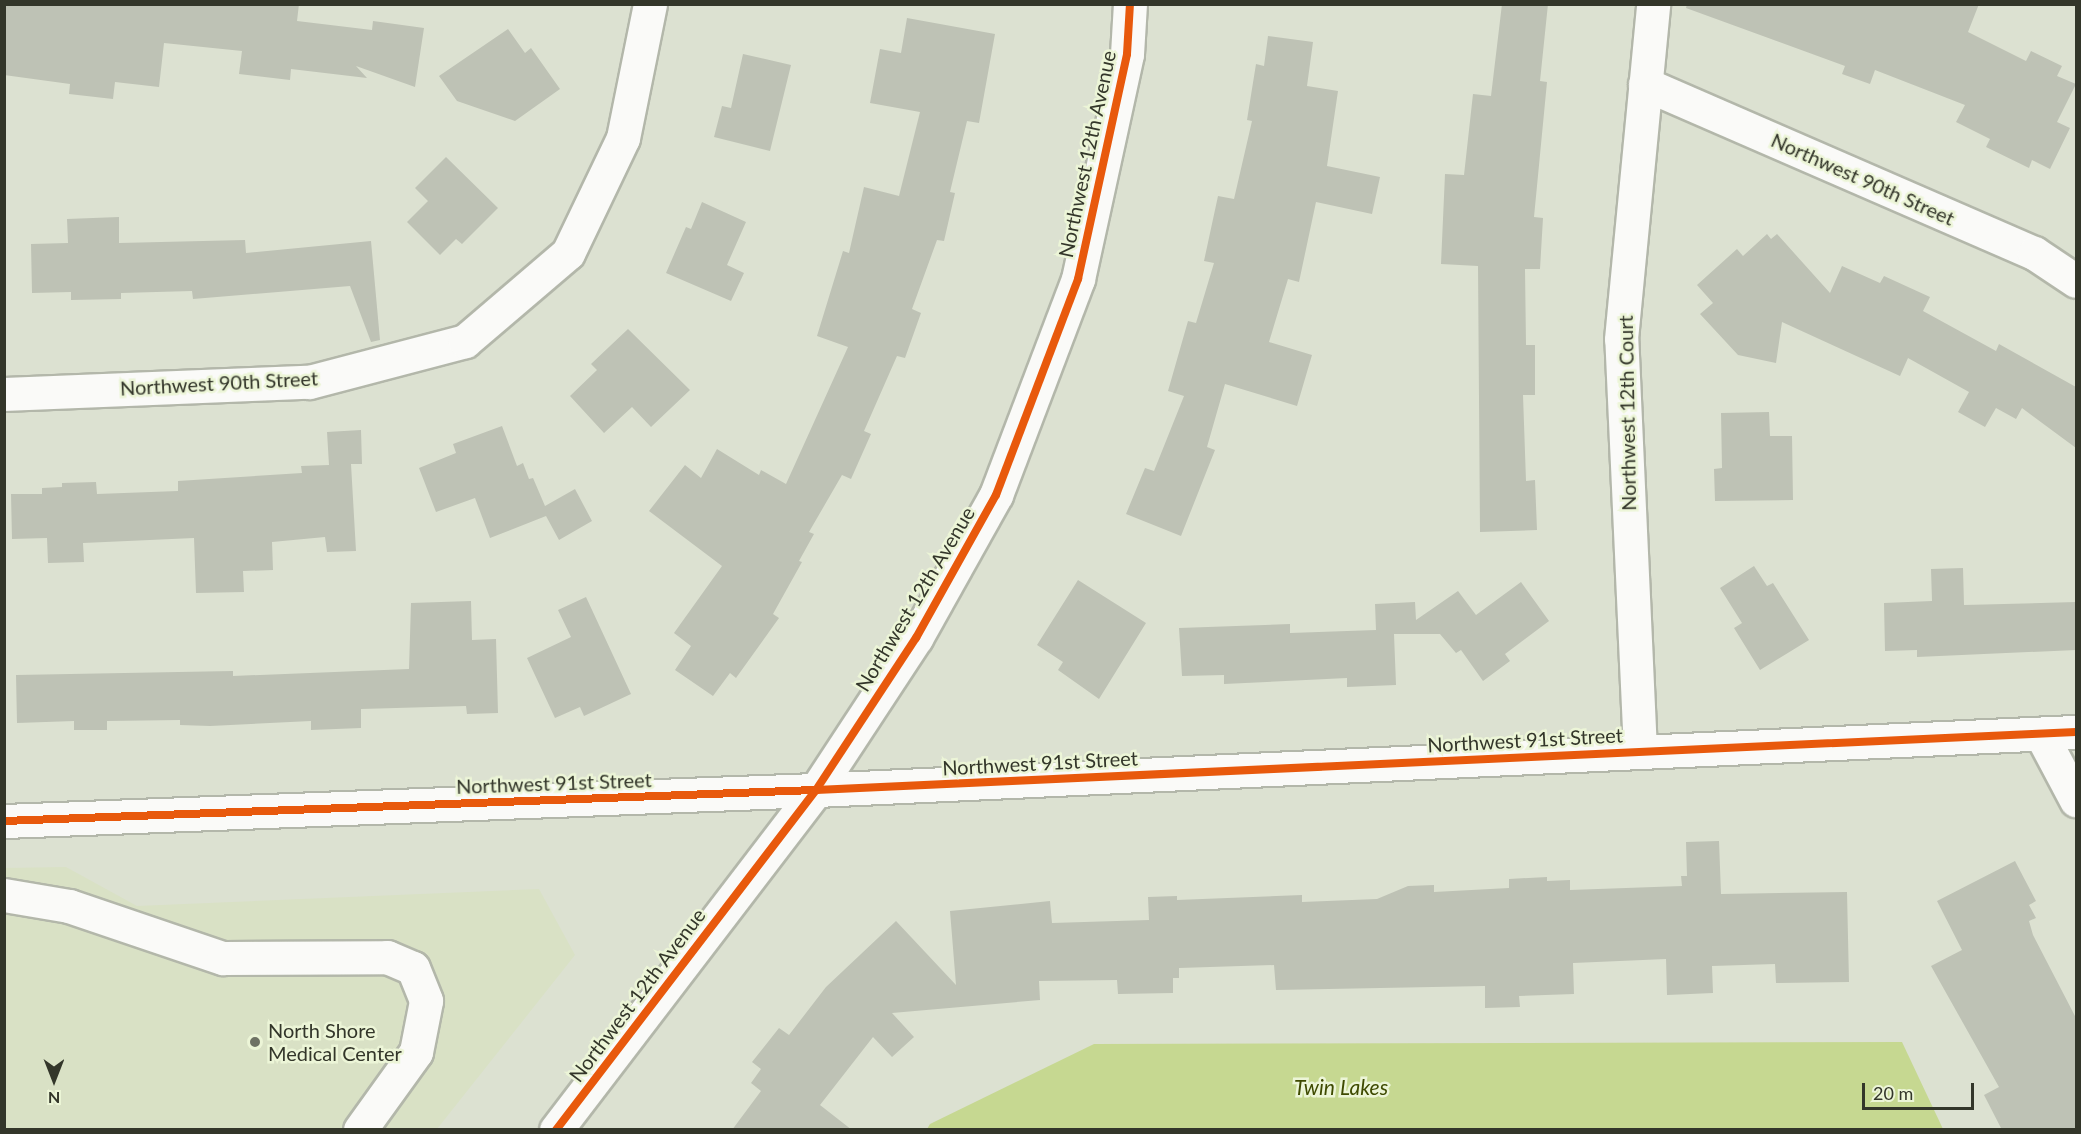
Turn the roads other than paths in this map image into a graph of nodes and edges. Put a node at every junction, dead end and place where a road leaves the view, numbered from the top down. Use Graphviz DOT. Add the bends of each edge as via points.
graph roads {
  1 [pos="650,4"];
  2 [pos="1130,4"];
  3 [pos="1653,4"];
  4 [pos="1645,84"];
  5 [pos="2076,281"];
  6 [pos="4,394"];
  7 [pos="2076,732"];
  8 [pos="2041,734"];
  9 [pos="1640,751"];
  10 [pos="816,790"];
  11 [pos="2076,801"];
  12 [pos="4,821"];
  13 [pos="4,895"];
  14 [pos="360,1130"];
  15 [pos="556,1130"];
  1 -- 6 [label="street, Northwest 90th Street" via="623,138 568,252 465,341 309,382"];
  2 -- 10 [label="street, Northwest 12th Avenue" via="1127,54 1078,279 996,495 916,638"];
  3 -- 4 [label="street, Northwest 12th Court"];
  4 -- 5 [label="street, Northwest 90th Street" via="2034,253"];
  4 -- 9 [label="street, Northwest 12th Court" via="1621,339"];
  7 -- 8 [label="street, Northwest 91st Street"];
  8 -- 9 [label="street, Northwest 91st Street"];
  8 -- 11 [label="street"];
  9 -- 10 [label="street, Northwest 91st Street"];
  10 -- 12 [label="street, Northwest 91st Street"];
  10 -- 15 [label="street, Northwest 12th Avenue"];
  13 -- 14 [label="street" via="69,906 223,958 387,957 413,968 426,1001 416,1052"];
}
